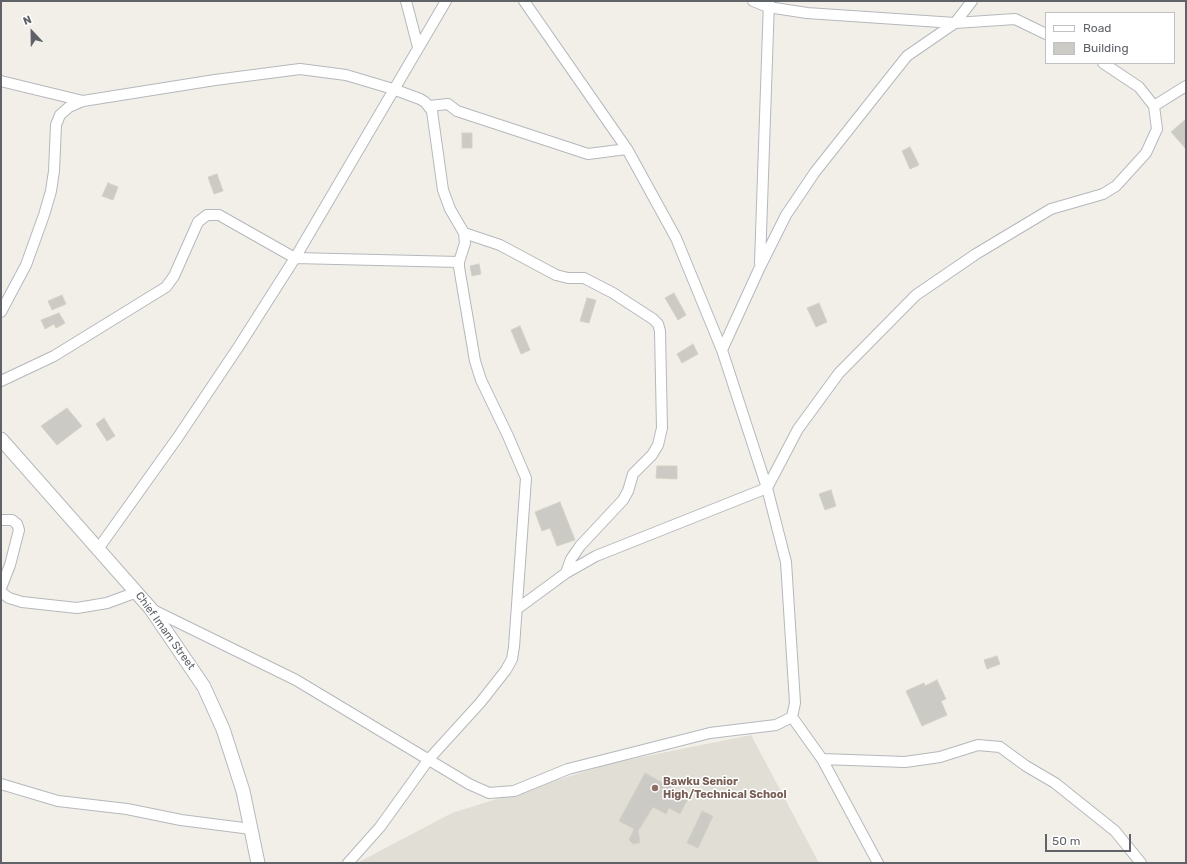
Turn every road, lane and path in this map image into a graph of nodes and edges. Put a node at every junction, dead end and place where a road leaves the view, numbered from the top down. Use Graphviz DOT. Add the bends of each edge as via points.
graph roads {
  1 [pos="406,1"];
  2 [pos="446,1"];
  3 [pos="524,1"];
  4 [pos="753,1"];
  5 [pos="972,1"];
  6 [pos="769,4"];
  7 [pos="956,23"];
  8 [pos="1045,33"];
  9 [pos="418,47"];
  10 [pos="1104,64"];
  11 [pos="1,81"];
  12 [pos="1186,86"];
  13 [pos="392,89"];
  14 [pos="83,101"];
  15 [pos="429,106"];
  16 [pos="1154,106"];
  17 [pos="628,149"];
  18 [pos="464,233"];
  19 [pos="295,258"];
  20 [pos="459,262"];
  21 [pos="760,267"];
  22 [pos="1,312"];
  23 [pos="722,350"];
  24 [pos="1,381"];
  25 [pos="1,439"];
  26 [pos="767,488"];
  27 [pos="1,520"];
  28 [pos="98,549"];
  29 [pos="566,573"];
  30 [pos="1,588"];
  31 [pos="1,592"];
  32 [pos="137,592"];
  33 [pos="151,609"];
  34 [pos="517,609"];
  35 [pos="792,717"];
  36 [pos="429,759"];
  37 [pos="822,759"];
  38 [pos="1,784"];
  39 [pos="251,829"];
  40 [pos="258,863"];
  41 [pos="348,863"];
  42 [pos="878,863"];
  43 [pos="1141,863"];
  1 -- 9 [label="street"];
  2 -- 9 [label="street"];
  3 -- 17 [label="street"];
  4 -- 6 [label="street"];
  5 -- 7 [label="street"];
  6 -- 7 [label="street" via="807,13"];
  6 -- 21 [label="street"];
  7 -- 8 [label="street" via="1015,18"];
  7 -- 21 [label="street" via="907,56 815,172 786,215"];
  9 -- 13 [label="street"];
  10 -- 16 [label="street" via="1139,87"];
  11 -- 14 [label="street"];
  12 -- 16 [label="street"];
  13 -- 14 [label="street" via="346,75 300,70 215,80"];
  13 -- 15 [label="street" via="420,99"];
  13 -- 19 [label="street"];
  14 -- 22 [label="street" via="60,115 56,126 56,155 51,191 26,265"];
  15 -- 17 [label="street" via="448,104 457,111 588,154"];
  15 -- 18 [label="street" via="434,116 443,190 450,209"];
  16 -- 26 [label="street" via="1157,129 1146,153 1116,186 1103,194 1051,209 916,295 886,324 839,373 798,429"];
  17 -- 23 [label="street" via="676,238"];
  18 -- 20 [label="street" via="465,242"];
  18 -- 29 [label="street" via="500,245 556,275 584,278 613,293 658,324 662,428 658,445 633,474 623,500 580,546 571,559"];
  19 -- 20 [label="street"];
  19 -- 24 [label="street" via="219,215 208,215 198,222 174,276 166,287 54,356"];
  19 -- 28 [label="street" via="183,431"];
  20 -- 34 [label="street" via="470,341 481,380 526,478"];
  21 -- 23 [label="street"];
  23 -- 26 [label="street"];
  25 -- 28 [label="street, Chief Imam Street"];
  26 -- 29 [label="street" via="622,544"];
  26 -- 35 [label="street" via="786,562 794,703"];
  27 -- 30 [label="street" via="12,520 19,530"];
  28 -- 32 [label="street, Chief Imam Street"];
  29 -- 34 [label="street"];
  31 -- 32 [label="street" via="22,602 77,608 107,603"];
  32 -- 33 [label="street, Chief Imam Street"];
  33 -- 36 [label="street" via="296,680"];
  33 -- 39 [label="street, Chief Imam Street" via="184,654 216,710 243,791"];
  34 -- 36 [label="street" via="510,664 480,703"];
  35 -- 36 [label="street" via="776,725 710,733 568,769 514,791 489,793 469,784"];
  35 -- 37 [label="street"];
  36 -- 41 [label="street" via="380,827"];
  37 -- 42 [label="street"];
  37 -- 43 [label="street" via="905,762 940,757 978,745 1000,747 1055,783 1097,817 1115,832"];
  38 -- 39 [label="street" via="58,802 127,809 181,820"];
  39 -- 40 [label="street, Chief Imam Street"];
}
